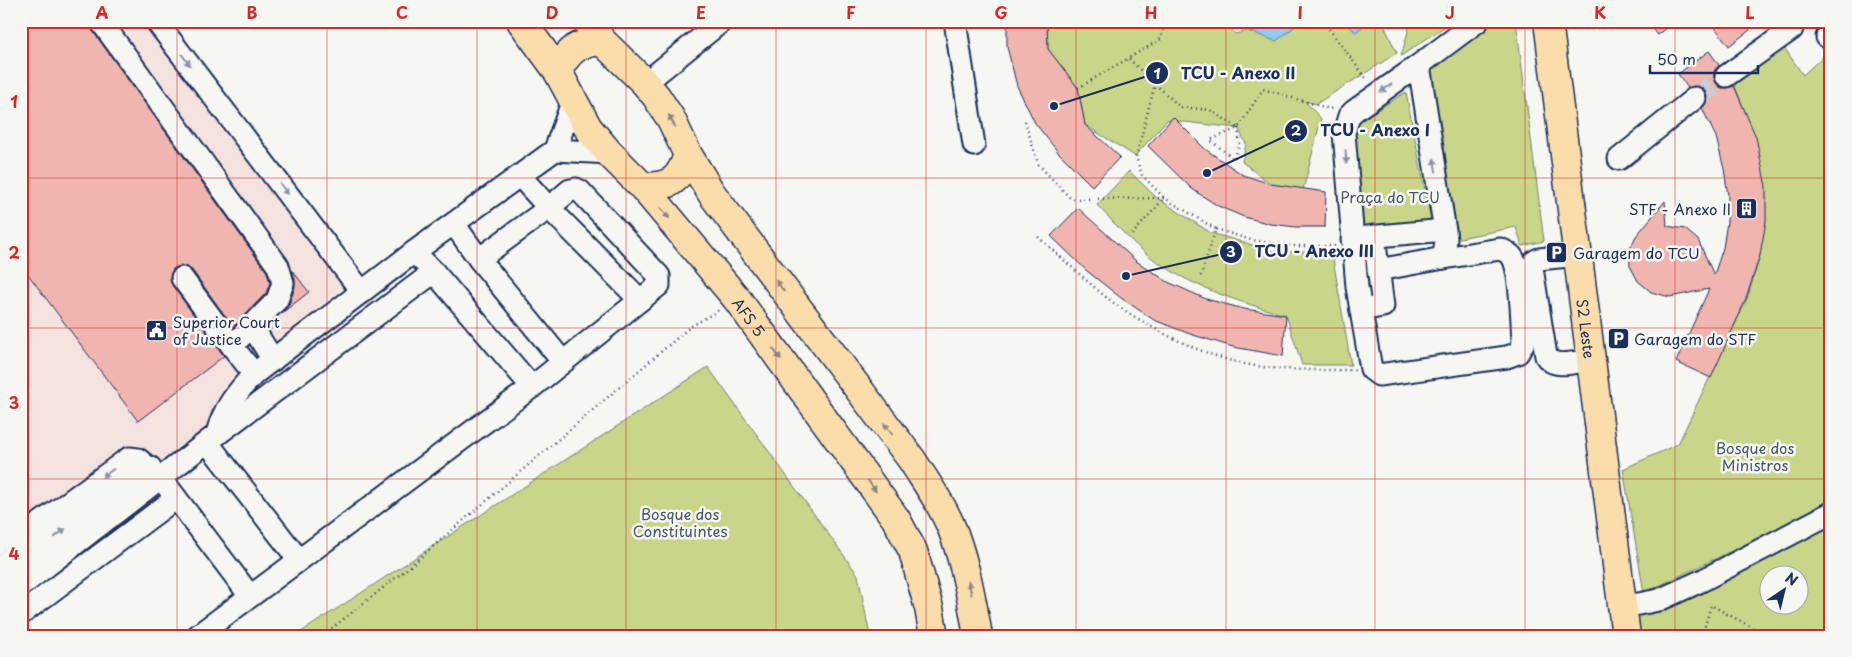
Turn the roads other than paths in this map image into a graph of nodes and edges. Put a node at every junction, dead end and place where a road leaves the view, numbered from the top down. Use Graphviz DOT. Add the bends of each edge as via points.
graph roads {
  1 [pos="156,21"];
  2 [pos="521,21"];
  3 [pos="722,21"];
  4 [pos="955,21"];
  5 [pos="1478,21"];
  6 [pos="1548,21"];
  7 [pos="102,23"];
  8 [pos="1793,24"];
  9 [pos="594,31"];
  10 [pos="1419,65"];
  11 [pos="557,70"];
  12 [pos="1726,76"];
  13 [pos="645,83"];
  14 [pos="1695,98"];
  15 [pos="573,100"];
  16 [pos="974,145"];
  17 [pos="555,150"];
  18 [pos="609,153"];
  19 [pos="688,155"];
  20 [pos="1619,160"];
  21 [pos="520,176"];
  22 [pos="642,187"];
  23 [pos="549,208"];
  24 [pos="454,224"];
  25 [pos="1445,230"];
  26 [pos="1374,236"];
  27 [pos="1345,243"];
  28 [pos="414,252"];
  29 [pos="1578,254"];
  30 [pos="1444,258"];
  31 [pos="479,260"];
  32 [pos="1378,270"];
  33 [pos="434,272"];
  34 [pos="182,278"];
  35 [pos="362,292"];
  36 [pos="640,300"];
  37 [pos="1361,310"];
  38 [pos="252,326"];
  39 [pos="232,346"];
  40 [pos="273,360"];
  41 [pos="1592,360"];
  42 [pos="563,362"];
  43 [pos="254,374"];
  44 [pos="532,387"];
  45 [pos="212,438"];
  46 [pos="155,472"];
  47 [pos="176,498"];
  48 [pos="1831,513"];
  49 [pos="21,537"];
  50 [pos="299,560"];
  51 [pos="21,563"];
  52 [pos="21,586"];
  53 [pos="250,596"];
  54 [pos="1623,607"];
  55 [pos="21,614"];
  56 [pos="197,636"];
  57 [pos="934,636"];
  58 [pos="978,636"];
  59 [pos="1626,636"];
  1 -- 35 [label="lane, one-way"];
  2 -- 11 [label="main road, AFS 5"];
  3 -- 13 [label="lane"];
  4 -- 16 [label="lane"];
  5 -- 10 [label="lane"];
  6 -- 29 [label="main road, S2 Leste"];
  7 -- 38 [label="lane" via="278,266 284,283 277,300"];
  8 -- 12 [label="lane"];
  9 -- 11 [label="main road" via="586,43 574,48"];
  9 -- 13 [label="main road"];
  25 -- 10 [label="lane, one-way"];
  10 -- 27 [label="lane, one-way" via="1354,110 1346,124"];
  11 -- 15 [label="main road, AFS 5"];
  19 -- 13 [label="main road, one-way" via="671,119"];
  14 -- 20 [label="lane"];
  15 -- 17 [label="lane"];
  15 -- 18 [label="main road, AFS 5" via="588,128"];
  17 -- 18 [label="lane"];
  17 -- 21 [label="lane"];
  18 -- 22 [label="main road, AFS 5"];
  19 -- 22 [label="main road" via="683,170 672,183"];
  58 -- 19 [label="main road, one-way" via="967,577 954,534 937,499 912,460 712,194"];
  21 -- 23 [label="lane"];
  21 -- 24 [label="lane"];
  22 -- 57 [label="main road, AFS 5, one-way" via="737,299 896,518 913,551"];
  23 -- 31 [label="lane"];
  23 -- 36 [label="lane"];
  23 -- 36 [label="lane" via="570,190 580,191 659,276 658,285"];
  24 -- 28 [label="lane"];
  24 -- 31 [label="lane"];
  25 -- 26 [label="lane"];
  25 -- 30 [label="lane"];
  26 -- 27 [label="lane"];
  26 -- 32 [label="lane"];
  27 -- 37 [label="lane"];
  28 -- 33 [label="lane"];
  28 -- 35 [label="lane"];
  29 -- 41 [label="main road, S2 Leste"];
  29 -- 41 [label="lane" via="1539,259 1532,268 1548,361 1556,364"];
  30 -- 32 [label="lane"];
  30 -- 37 [label="lane" via="1500,249 1512,257 1522,318 1523,344 1518,353 1379,375 1371,369"];
  31 -- 42 [label="lane"];
  32 -- 37 [label="lane" via="1383,306"];
  33 -- 44 [label="lane"];
  33 -- 45 [label="lane"];
  34 -- 39 [label="lane"];
  35 -- 40 [label="lane"];
  36 -- 42 [label="lane"];
  38 -- 39 [label="lane"];
  38 -- 40 [label="lane"];
  39 -- 43 [label="lane"];
  40 -- 43 [label="lane"];
  41 -- 54 [label="main road, S2 Leste"];
  42 -- 44 [label="lane"];
  43 -- 45 [label="lane" via="227,407"];
  44 -- 50 [label="lane"];
  45 -- 46 [label="lane"];
  45 -- 50 [label="lane"];
  46 -- 47 [label="lane"];
  46 -- 49 [label="lane, one-way" via="138,459 130,458"];
  51 -- 46 [label="lane, one-way" via="75,521"];
  46 -- 52 [label="lane"];
  47 -- 53 [label="lane"];
  47 -- 55 [label="lane"];
  48 -- 54 [label="lane" via="1659,600"];
  50 -- 53 [label="lane"];
  53 -- 56 [label="lane"];
  54 -- 59 [label="main road, S2 Leste"];
}
